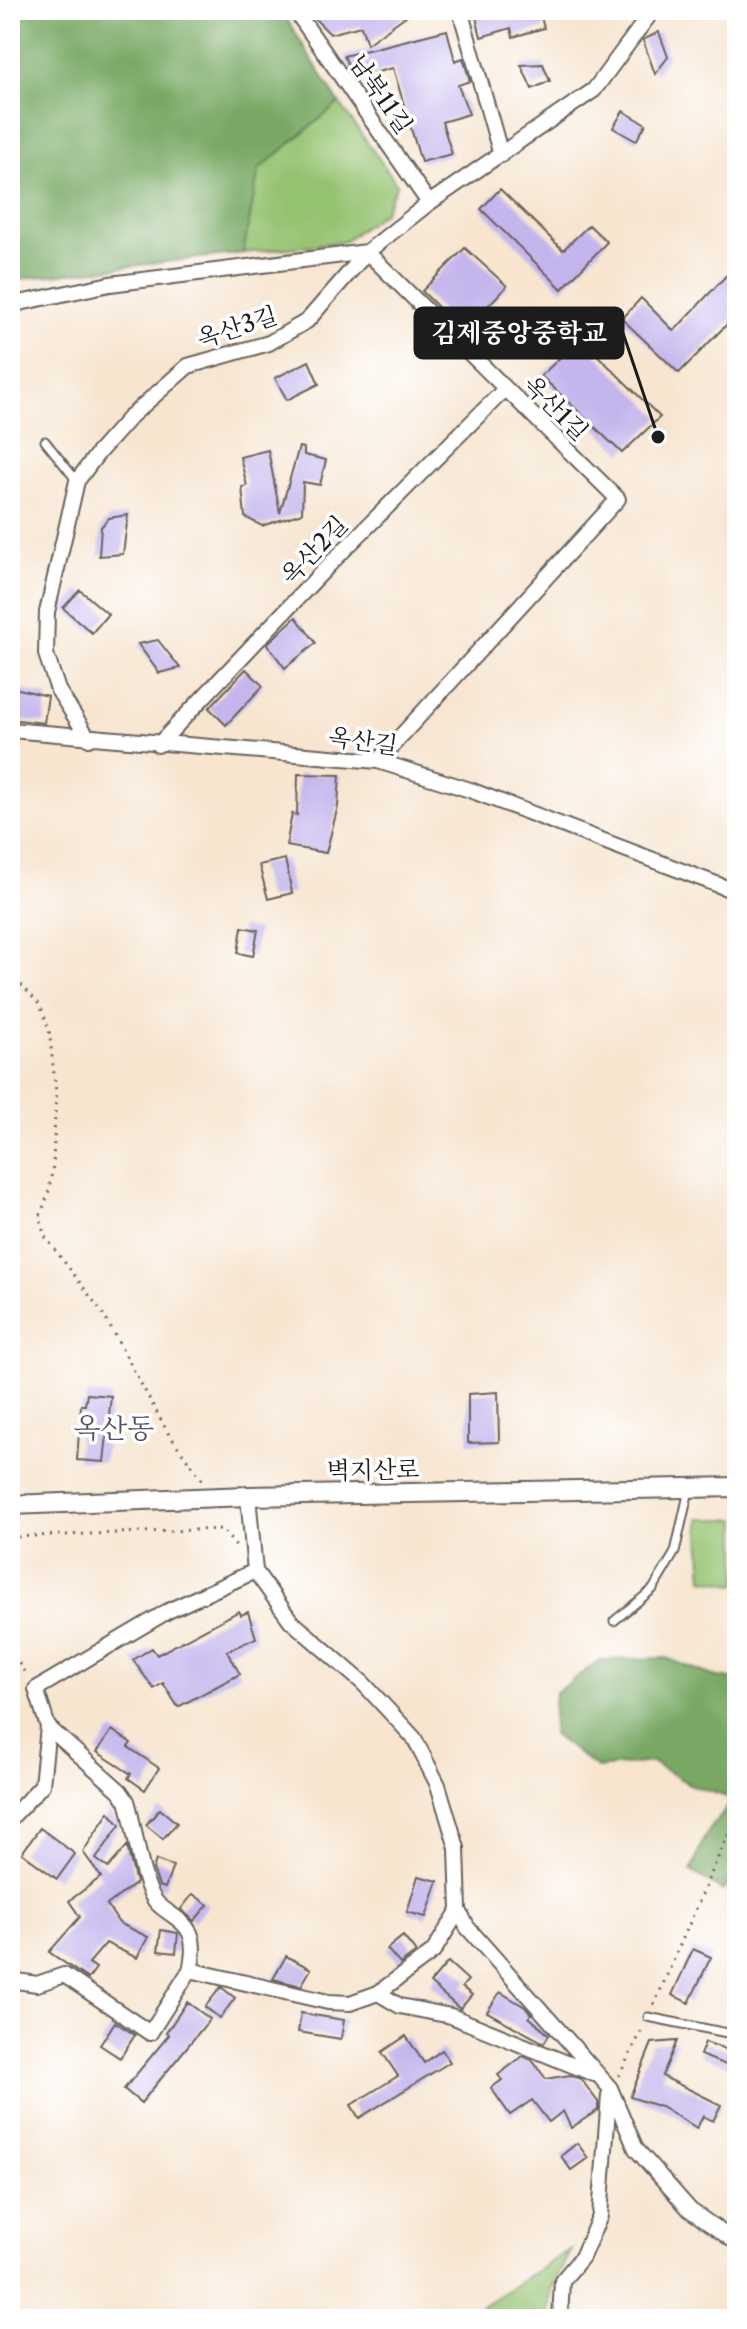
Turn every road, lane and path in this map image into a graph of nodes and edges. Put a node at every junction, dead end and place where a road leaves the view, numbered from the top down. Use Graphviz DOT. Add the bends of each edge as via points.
graph roads {
  1 [pos="460,10"];
  2 [pos="653,10"];
  3 [pos="298,11"];
  4 [pos="501,155"];
  5 [pos="429,203"];
  6 [pos="367,252"];
  7 [pos="10,305"];
  8 [pos="505,389"];
  9 [pos="45,441"];
  10 [pos="77,481"];
  11 [pos="10,730"];
  12 [pos="89,739"];
  13 [pos="158,745"];
  14 [pos="378,761"];
  15 [pos="737,892"];
  16 [pos="10,973"];
  17 [pos="737,1487"];
  18 [pos="690,1488"];
  19 [pos="248,1496"];
  20 [pos="215,1497"];
  21 [pos="10,1505"];
  22 [pos="10,1537"];
  23 [pos="255,1571"];
  24 [pos="614,1621"];
  25 [pos="10,1650"];
  26 [pos="36,1689"];
  27 [pos="48,1727"];
  28 [pos="737,1814"];
  29 [pos="10,1819"];
  30 [pos="459,1910"];
  31 [pos="190,1970"];
  32 [pos="10,1980"];
  33 [pos="378,1993"];
  34 [pos="648,2017"];
  35 [pos="732,2034"];
  36 [pos="604,2082"];
  37 [pos="737,2243"];
  38 [pos="560,2319"];
  1 -- 4 [label="street"];
  2 -- 4 [label="street, 옥산3길" via="594,90"];
  3 -- 5 [label="street, 남북11길"];
  4 -- 5 [label="street, 옥산3길"];
  5 -- 6 [label="street, 옥산3길"];
  6 -- 7 [label="street" via="110,284"];
  6 -- 8 [label="street, 옥산1길"];
  6 -- 10 [label="street, 옥산3길" via="291,333 188,366 170,379"];
  8 -- 13 [label="street, 옥산2길"];
  8 -- 14 [label="street, 옥산1길" via="618,499"];
  9 -- 10 [label="lane"];
  10 -- 12 [label="street, 옥산3길" via="47,612 46,654 58,690"];
  11 -- 12 [label="street, 옥산길"];
  12 -- 13 [label="street, 옥산길"];
  13 -- 14 [label="street, 옥산길"];
  14 -- 15 [label="street, 옥산길" via="470,790"];
  16 -- 20 [label="path" via="40,1005 49,1029 56,1092 53,1165 40,1216 44,1235 102,1312 168,1433"];
  17 -- 18 [label="street, 벽지산로"];
  18 -- 19 [label="street, 벽지산로"];
  18 -- 24 [label="lane" via="675,1552 653,1589"];
  19 -- 20 [label="street, 벽지산로"];
  19 -- 23 [label="street"];
  20 -- 21 [label="street, 벽지산로"];
  22 -- 23 [label="path" via="222,1529"];
  23 -- 26 [label="street" via="168,1611"];
  23 -- 30 [label="street" via="291,1621 363,1683 414,1738 438,1785 457,1848"];
  25 -- 26 [label="path"];
  26 -- 27 [label="street"];
  27 -- 29 [label="street" via="42,1785"];
  27 -- 31 [label="street" via="127,1801 157,1903 191,1936"];
  28 -- 34 [label="path"];
  30 -- 33 [label="street" via="433,1952"];
  30 -- 36 [label="street" via="467,1927"];
  31 -- 32 [label="street" via="150,2033 64,1975 37,1984"];
  31 -- 33 [label="street" via="328,2002 350,2003"];
  33 -- 36 [label="street" via="400,2006 451,2016"];
  34 -- 35 [label="lane"];
  34 -- 36 [label="path" via="625,2071"];
  36 -- 37 [label="street" via="636,2149 690,2210"];
  36 -- 38 [label="street" via="600,2216 582,2257 562,2281"];
}
